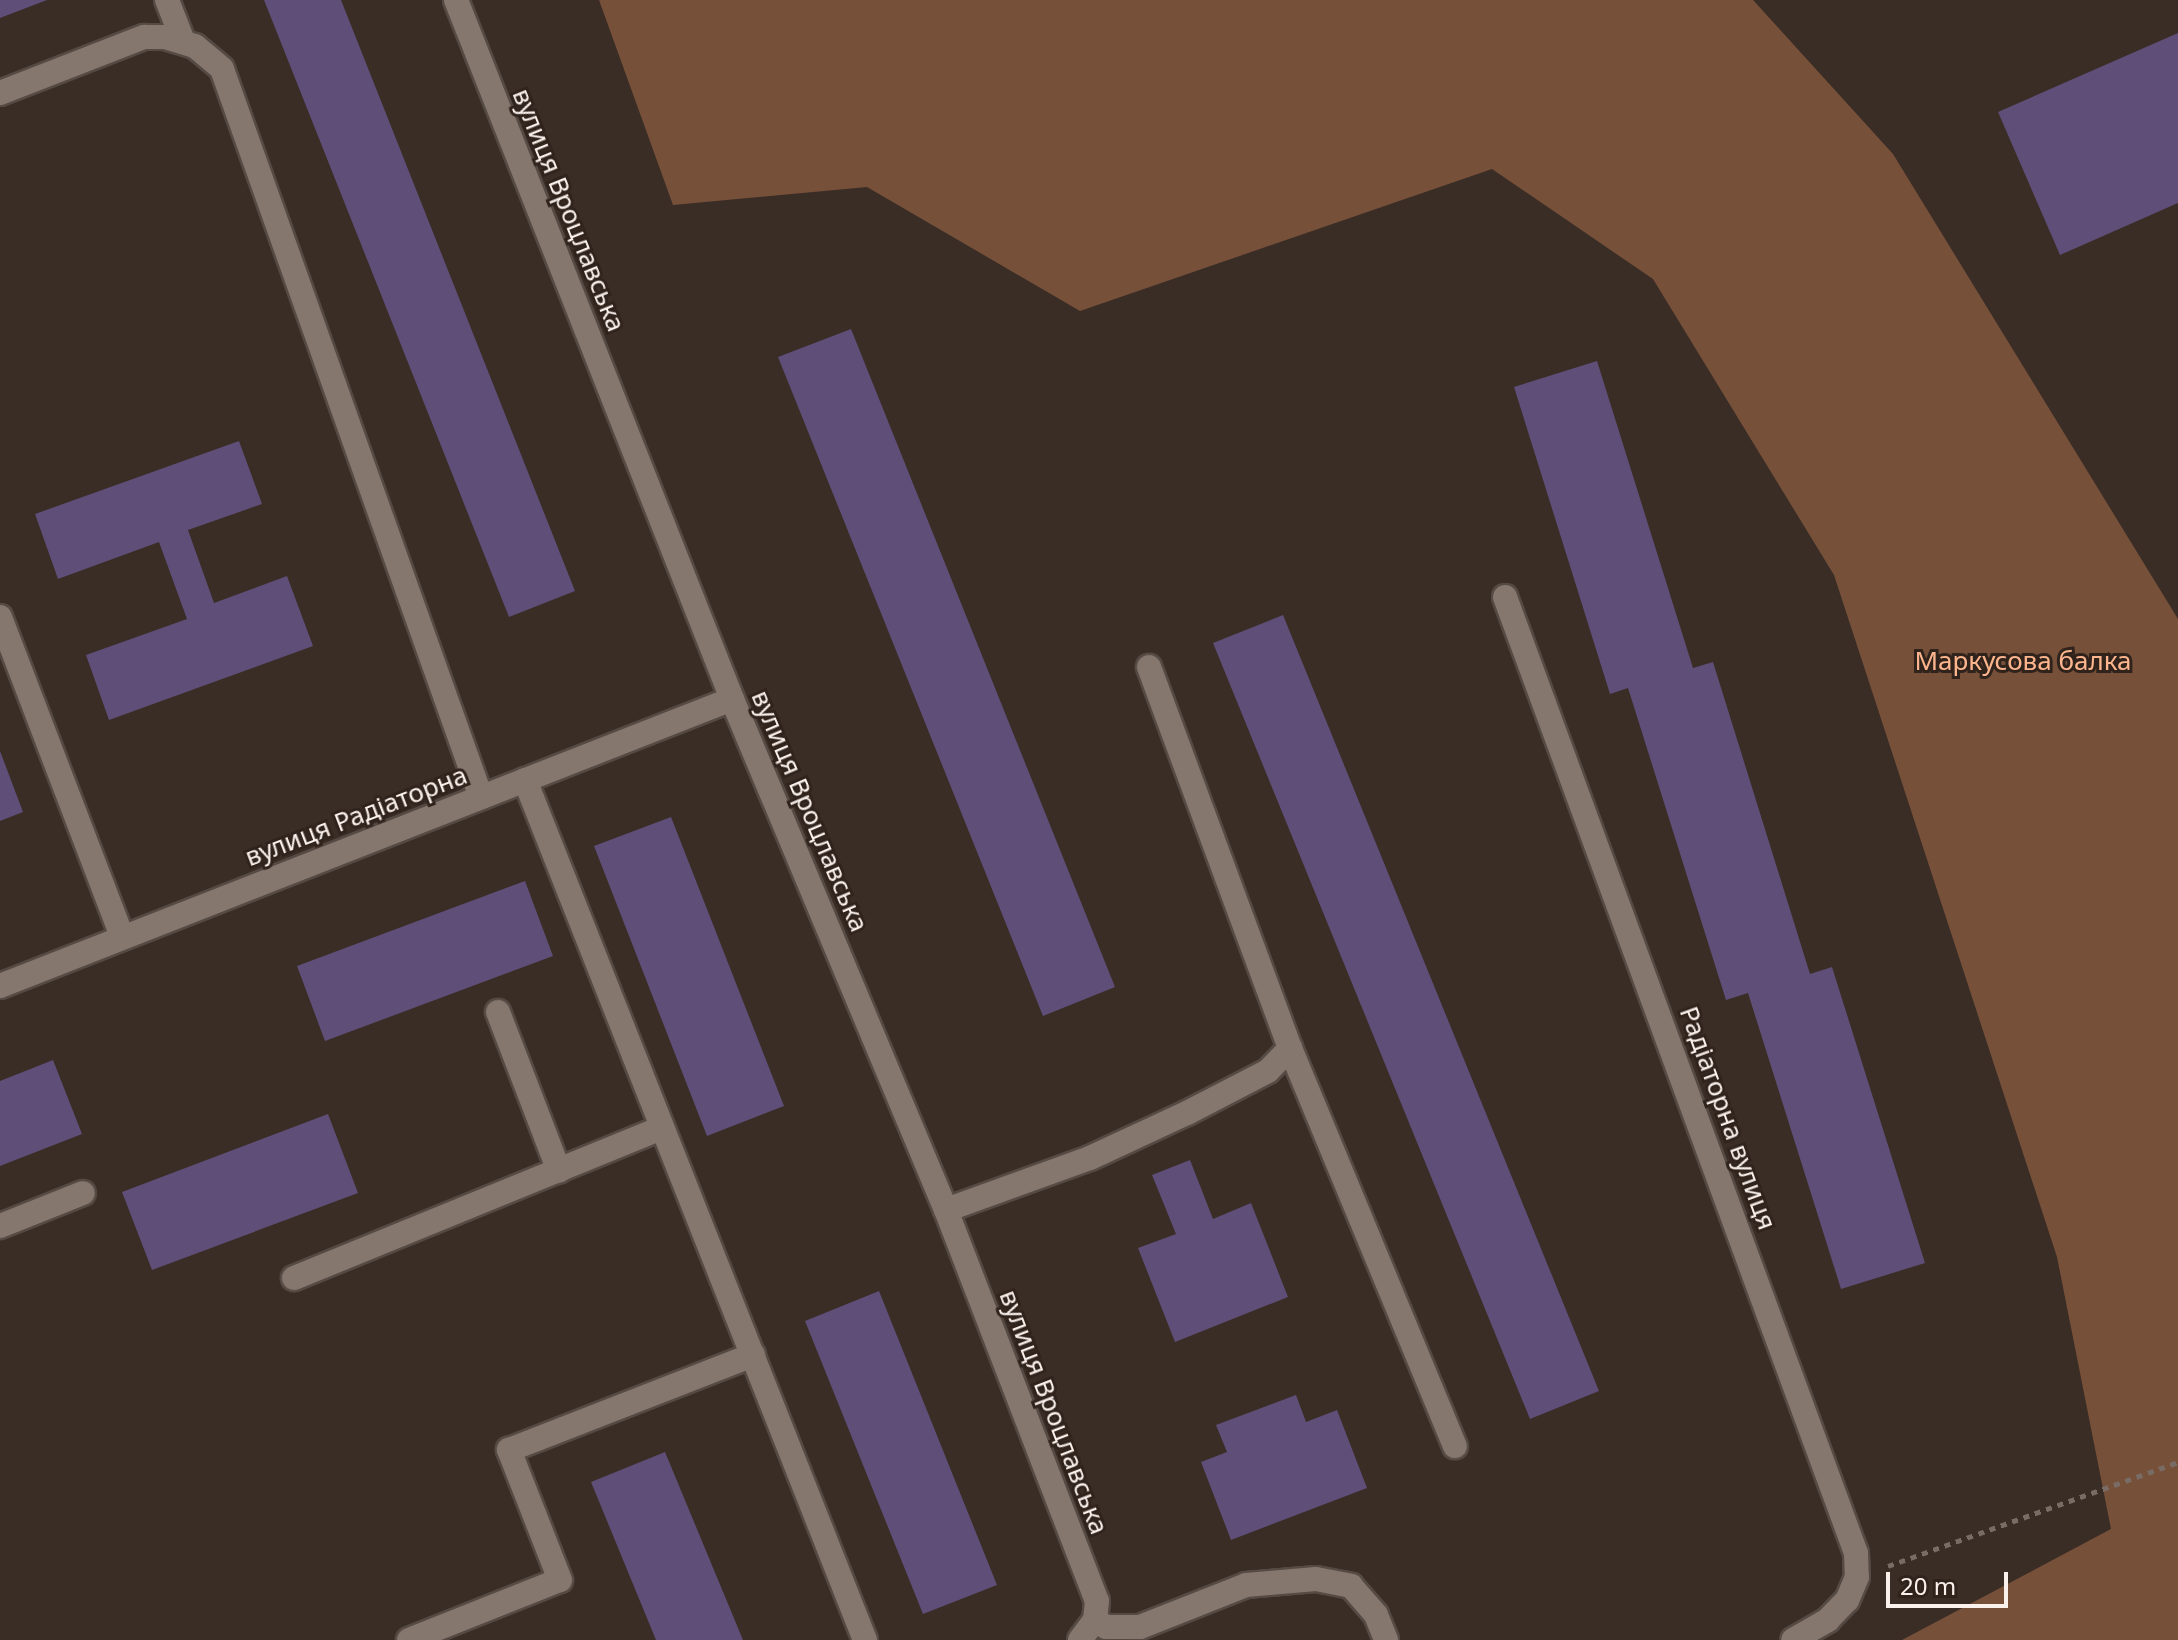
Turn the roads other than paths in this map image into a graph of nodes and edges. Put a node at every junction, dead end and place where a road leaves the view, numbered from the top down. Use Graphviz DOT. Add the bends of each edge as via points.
graph roads {
  1 [pos="167,0"];
  2 [pos="456,0"];
  3 [pos="183,41"];
  4 [pos="0,93"];
  5 [pos="1505,597"];
  6 [pos="0,617"];
  7 [pos="6,656"];
  8 [pos="1149,667"];
  9 [pos="732,699"];
  10 [pos="525,780"];
  11 [pos="481,797"];
  12 [pos="122,937"];
  13 [pos="0,986"];
  14 [pos="498,1012"];
  15 [pos="1290,1048"];
  16 [pos="662,1128"];
  17 [pos="559,1171"];
  18 [pos="83,1193"];
  19 [pos="946,1210"];
  20 [pos="0,1226"];
  21 [pos="294,1278"];
  22 [pos="753,1355"];
  23 [pos="1455,1446"];
  24 [pos="1095,1620"];
  25 [pos="1795,1639"];
  26 [pos="409,1640"];
  27 [pos="865,1640"];
  28 [pos="1080,1640"];
  29 [pos="1386,1640"];
  1 -- 3 [label="street"];
  2 -- 9 [label="street, вулиця Вроцлавська"];
  3 -- 4 [label="street" via="144,37"];
  3 -- 11 [label="street" via="210,55 222,69"];
  5 -- 25 [label="street, Радіаторна вулиця" via="1856,1553 1857,1577 1847,1600 1828,1620"];
  6 -- 7 [label="street"];
  7 -- 12 [label="street"];
  8 -- 15 [label="street"];
  9 -- 10 [label="street, вулиця Радіаторна"];
  9 -- 19 [label="street, вулиця Вроцлавська"];
  10 -- 11 [label="street, вулиця Радіаторна"];
  10 -- 16 [label="street"];
  11 -- 12 [label="street, вулиця Радіаторна"];
  12 -- 13 [label="street, вулиця Радіаторна"];
  14 -- 17 [label="street"];
  15 -- 19 [label="street" via="1268,1071 1159,1126 1090,1158"];
  15 -- 23 [label="street"];
  16 -- 17 [label="street"];
  16 -- 22 [label="street"];
  17 -- 21 [label="street"];
  18 -- 20 [label="street"];
  19 -- 24 [label="street, вулиця Вроцлавська" via="1097,1601"];
  22 -- 26 [label="street" via="509,1450 560,1580"];
  22 -- 27 [label="street"];
  24 -- 28 [label="street"];
  24 -- 29 [label="street" via="1106,1627 1140,1627 1246,1585 1316,1579 1351,1586 1376,1615"];
}
